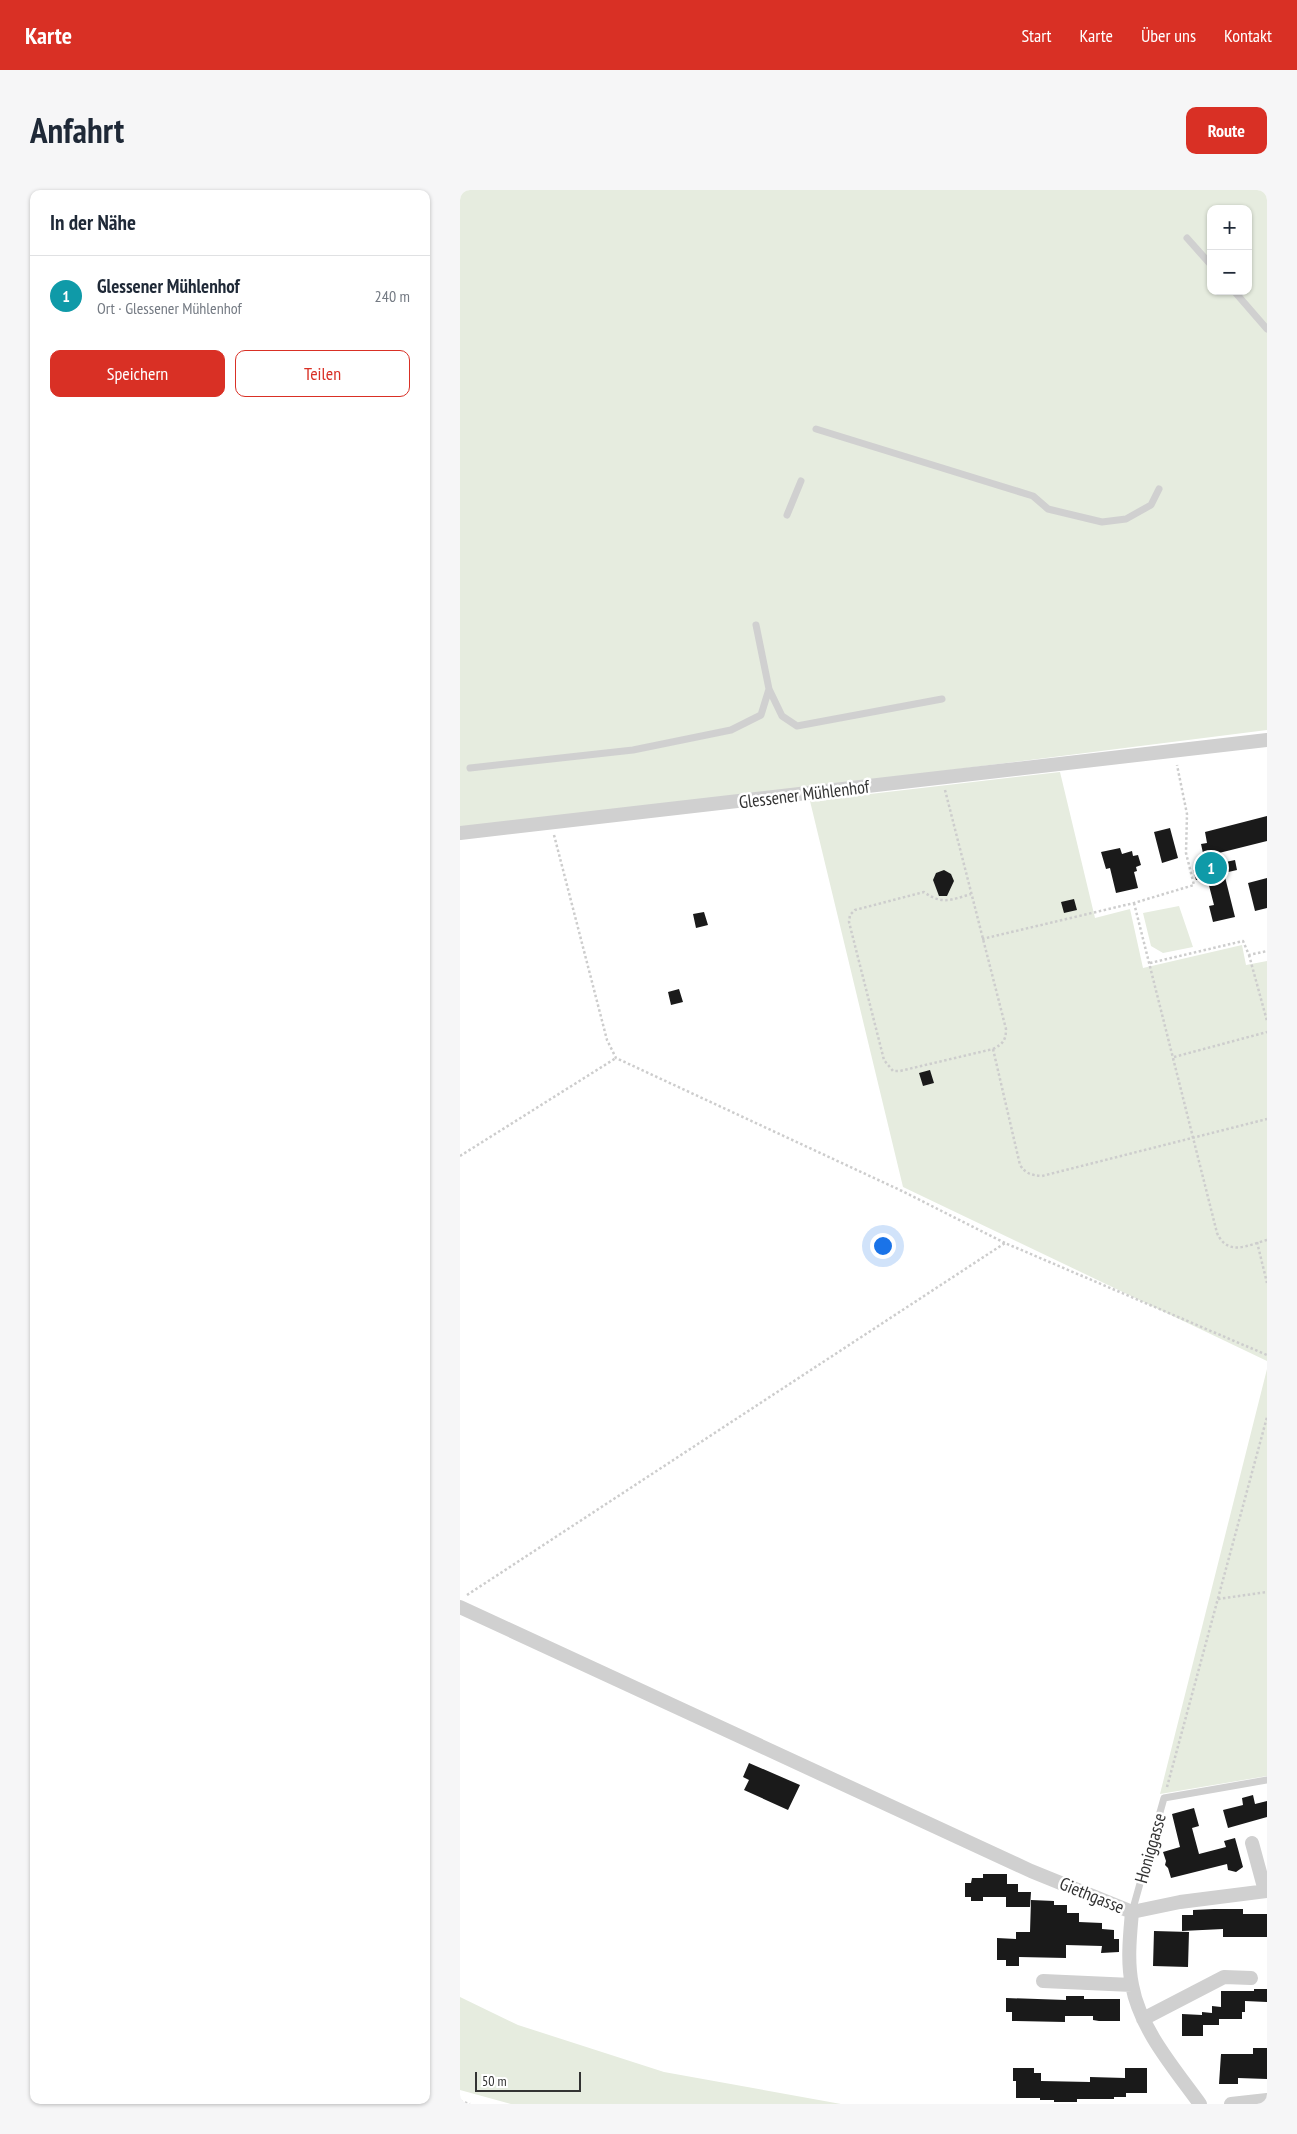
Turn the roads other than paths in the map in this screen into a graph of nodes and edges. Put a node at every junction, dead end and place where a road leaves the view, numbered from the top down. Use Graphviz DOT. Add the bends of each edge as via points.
graph roads {
  1 [pos="1187,238"];
  2 [pos="1207,260"];
  3 [pos="1237,295"];
  4 [pos="1267,329"];
  5 [pos="816,429"];
  6 [pos="801,480"];
  7 [pos="1158,489"];
  8 [pos="787,515"];
  9 [pos="756,625"];
  10 [pos="769,689"];
  11 [pos="942,699"];
  12 [pos="1267,740"];
  13 [pos="470,768"];
  14 [pos="460,833"];
  15 [pos="460,1607"];
  16 [pos="1267,1780"];
  17 [pos="1252,1842"];
  18 [pos="1266,1891"];
  19 [pos="1132,1912"];
  20 [pos="1251,1978"];
  21 [pos="1043,1981"];
  22 [pos="1132,1985"];
  23 [pos="1144,2019"];
  24 [pos="1267,2100"];
  25 [pos="1200,2104"];
  26 [pos="1231,2104"];
  1 -- 2 [label="lane"];
  3 -- 4 [label="lane"];
  5 -- 7 [label="lane" via="1033,496 1048,509 1102,522 1126,520 1151,505"];
  6 -- 8 [label="lane"];
  9 -- 10 [label="lane"];
  10 -- 11 [label="lane" via="782,716 797,726"];
  10 -- 13 [label="lane" via="761,715 731,730 632,750"];
  12 -- 14 [label="street, Glessener Mühlenhof"];
  15 -- 19 [label="street, Giethgasse" via="1031,1871"];
  16 -- 19 [label="lane, Honiggasse" via="1164,1798"];
  17 -- 18 [label="street, Giethgasse"];
  18 -- 19 [label="street, Giethgasse"];
  19 -- 22 [label="street" via="1129,1947"];
  20 -- 23 [label="street" via="1224,1977"];
  21 -- 22 [label="street"];
  22 -- 23 [label="street"];
  23 -- 25 [label="street" via="1168,2061"];
  24 -- 26 [label="street"];
}
